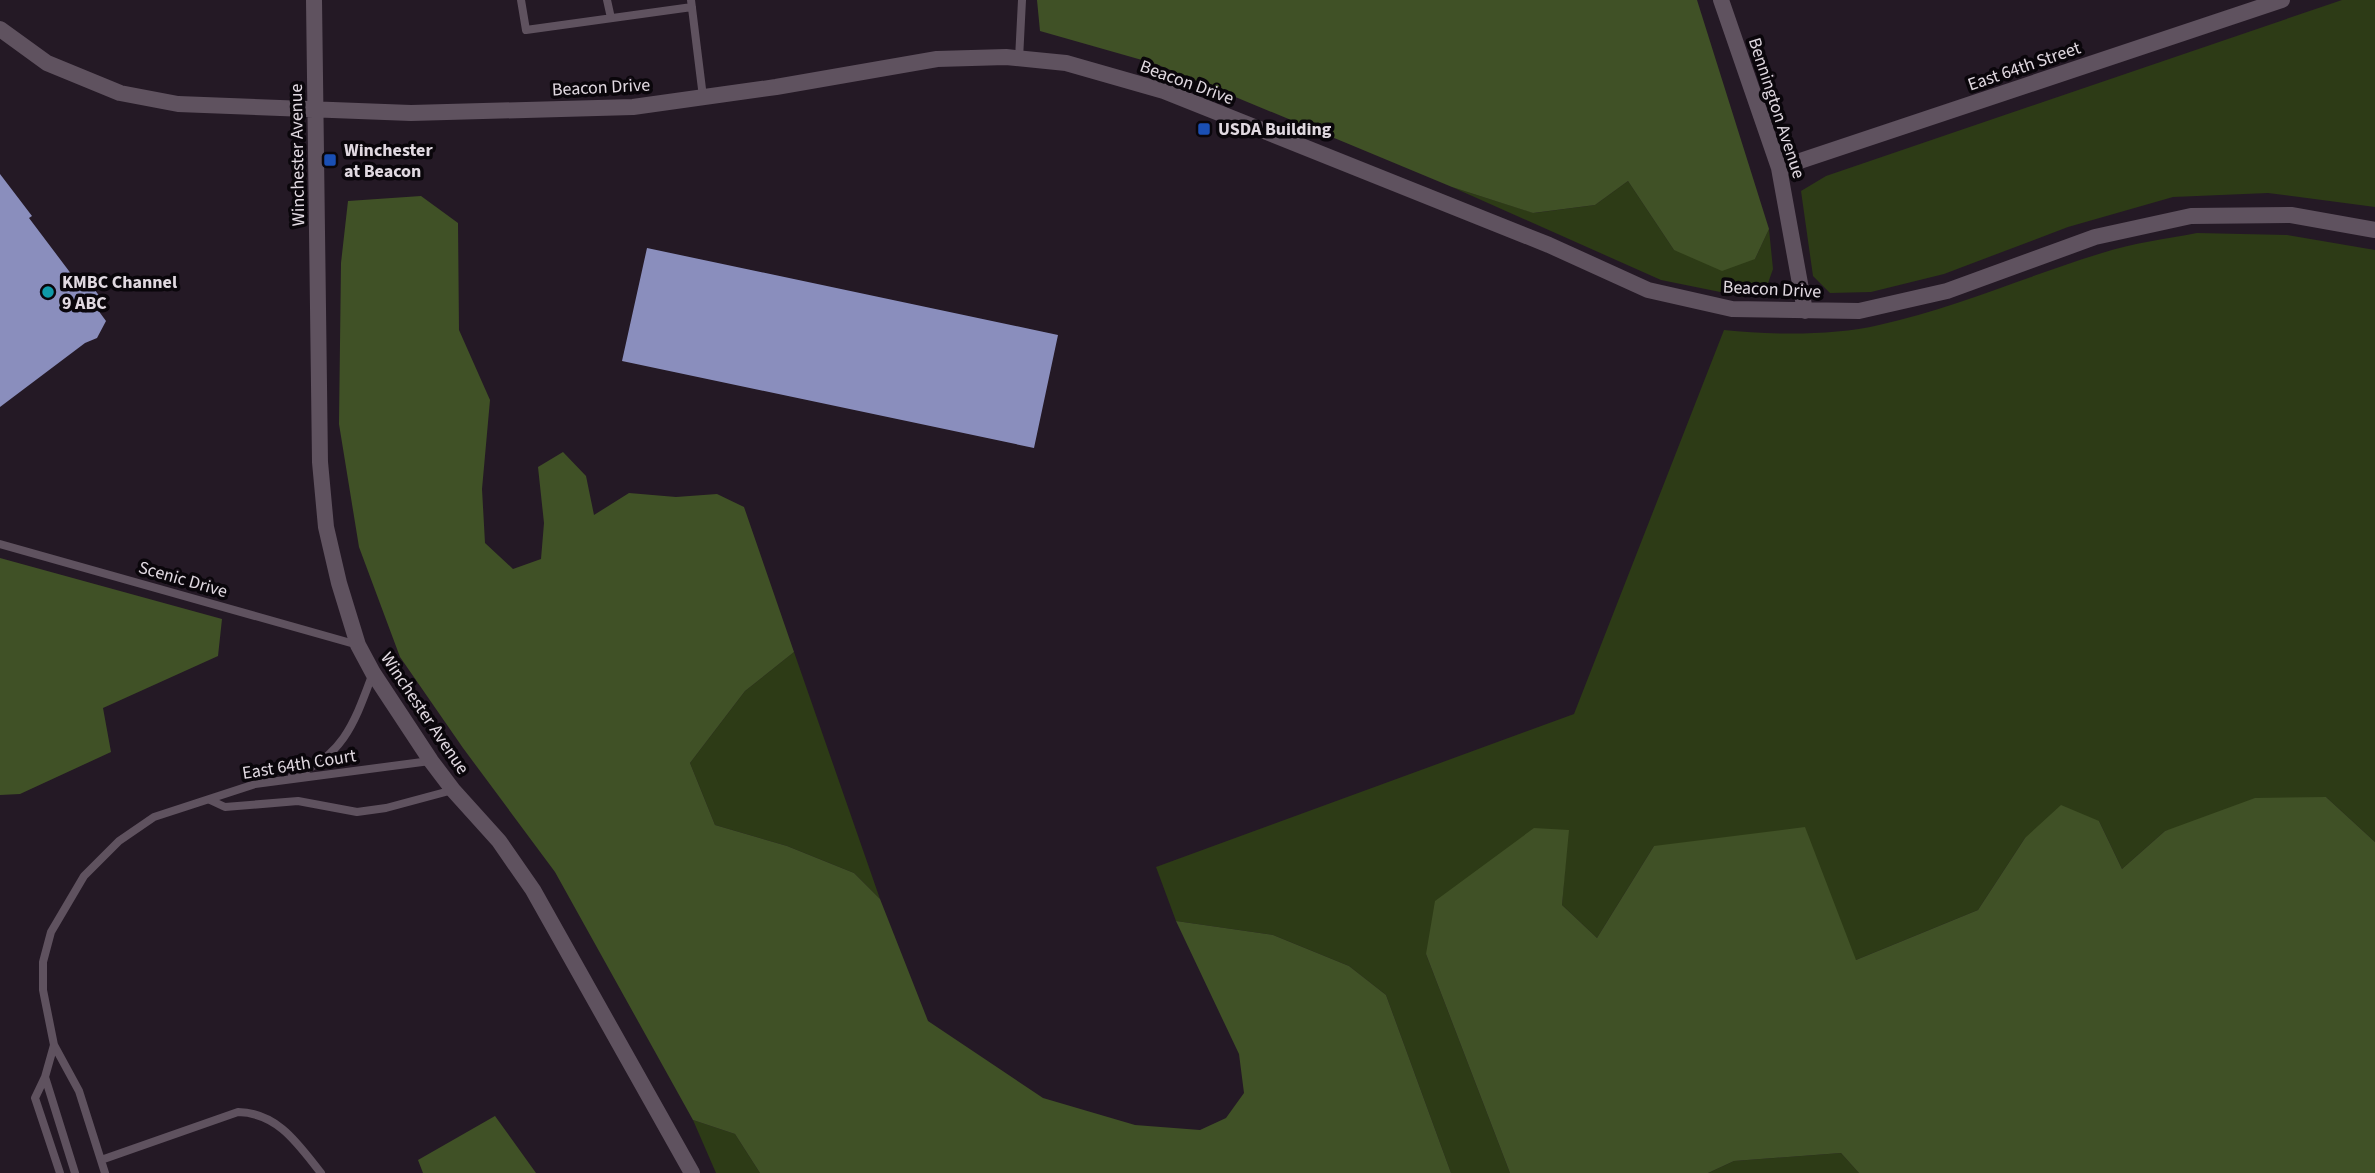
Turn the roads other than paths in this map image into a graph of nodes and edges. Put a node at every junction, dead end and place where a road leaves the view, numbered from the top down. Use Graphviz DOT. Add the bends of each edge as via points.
graph roads {
  1 [pos="314,0"];
  2 [pos="521,0"];
  3 [pos="607,0"];
  4 [pos="1022,0"];
  5 [pos="1721,0"];
  6 [pos="2282,0"];
  7 [pos="691,4"];
  8 [pos="611,18"];
  9 [pos="0,29"];
  10 [pos="1019,58"];
  11 [pos="703,97"];
  12 [pos="315,109"];
  13 [pos="1779,168"];
  14 [pos="2375,230"];
  15 [pos="1805,311"];
  16 [pos="0,544"];
  17 [pos="358,645"];
  18 [pos="373,673"];
  19 [pos="431,761"];
  20 [pos="277,781"];
  21 [pos="453,790"];
  22 [pos="210,800"];
  23 [pos="54,1045"];
  24 [pos="45,1077"];
  25 [pos="102,1160"];
  26 [pos="60,1173"];
  27 [pos="75,1173"];
  28 [pos="105,1173"];
  29 [pos="320,1173"];
  30 [pos="692,1173"];
  1 -- 12 [label="street, Winchester Avenue"];
  2 -- 8 [label="lane" via="526,30"];
  3 -- 8 [label="lane"];
  4 -- 10 [label="lane"];
  5 -- 13 [label="street, Bennington Avenue"];
  6 -- 13 [label="street, East 64th Street"];
  7 -- 8 [label="lane"];
  7 -- 11 [label="lane"];
  9 -- 12 [label="street, Beacon Drive" via="47,63 120,93 178,104"];
  10 -- 11 [label="street, Beacon Drive" via="937,59"];
  10 -- 15 [label="street, Beacon Drive" via="1066,64 1164,91 1549,245 1648,290 1731,309"];
  11 -- 12 [label="street, Beacon Drive" via="634,107 411,113"];
  12 -- 17 [label="street, Winchester Avenue" via="320,462 326,527"];
  13 -- 15 [label="street, Bennington Avenue"];
  14 -- 15 [label="street, Beacon Drive" via="2291,215 2191,216 2095,237 1947,291 1859,311"];
  16 -- 17 [label="lane, Scenic Drive"];
  17 -- 18 [label="street, Winchester Avenue"];
  18 -- 19 [label="street, Winchester Avenue"];
  18 -- 20 [label="lane" via="345,737 326,760"];
  19 -- 20 [label="lane, East 64th Court"];
  19 -- 21 [label="street, Winchester Avenue"];
  20 -- 22 [label="lane, East 64th Court"];
  21 -- 22 [label="lane" via="357,813 298,801 225,807"];
  21 -- 30 [label="street, Winchester Avenue" via="499,841 533,890"];
  22 -- 23 [label="lane, East 64th Court" via="154,817 119,841 84,876 51,932 43,962 43,990"];
  23 -- 24 [label="lane, East 64th Court"];
  23 -- 25 [label="lane, East 64th Court" via="79,1091"];
  24 -- 26 [label="lane, East 64th Court" via="35,1098"];
  24 -- 27 [label="lane"];
  25 -- 28 [label="lane, East 64th Court"];
  25 -- 29 [label="lane" via="238,1112 252,1112 281,1126"];
}
